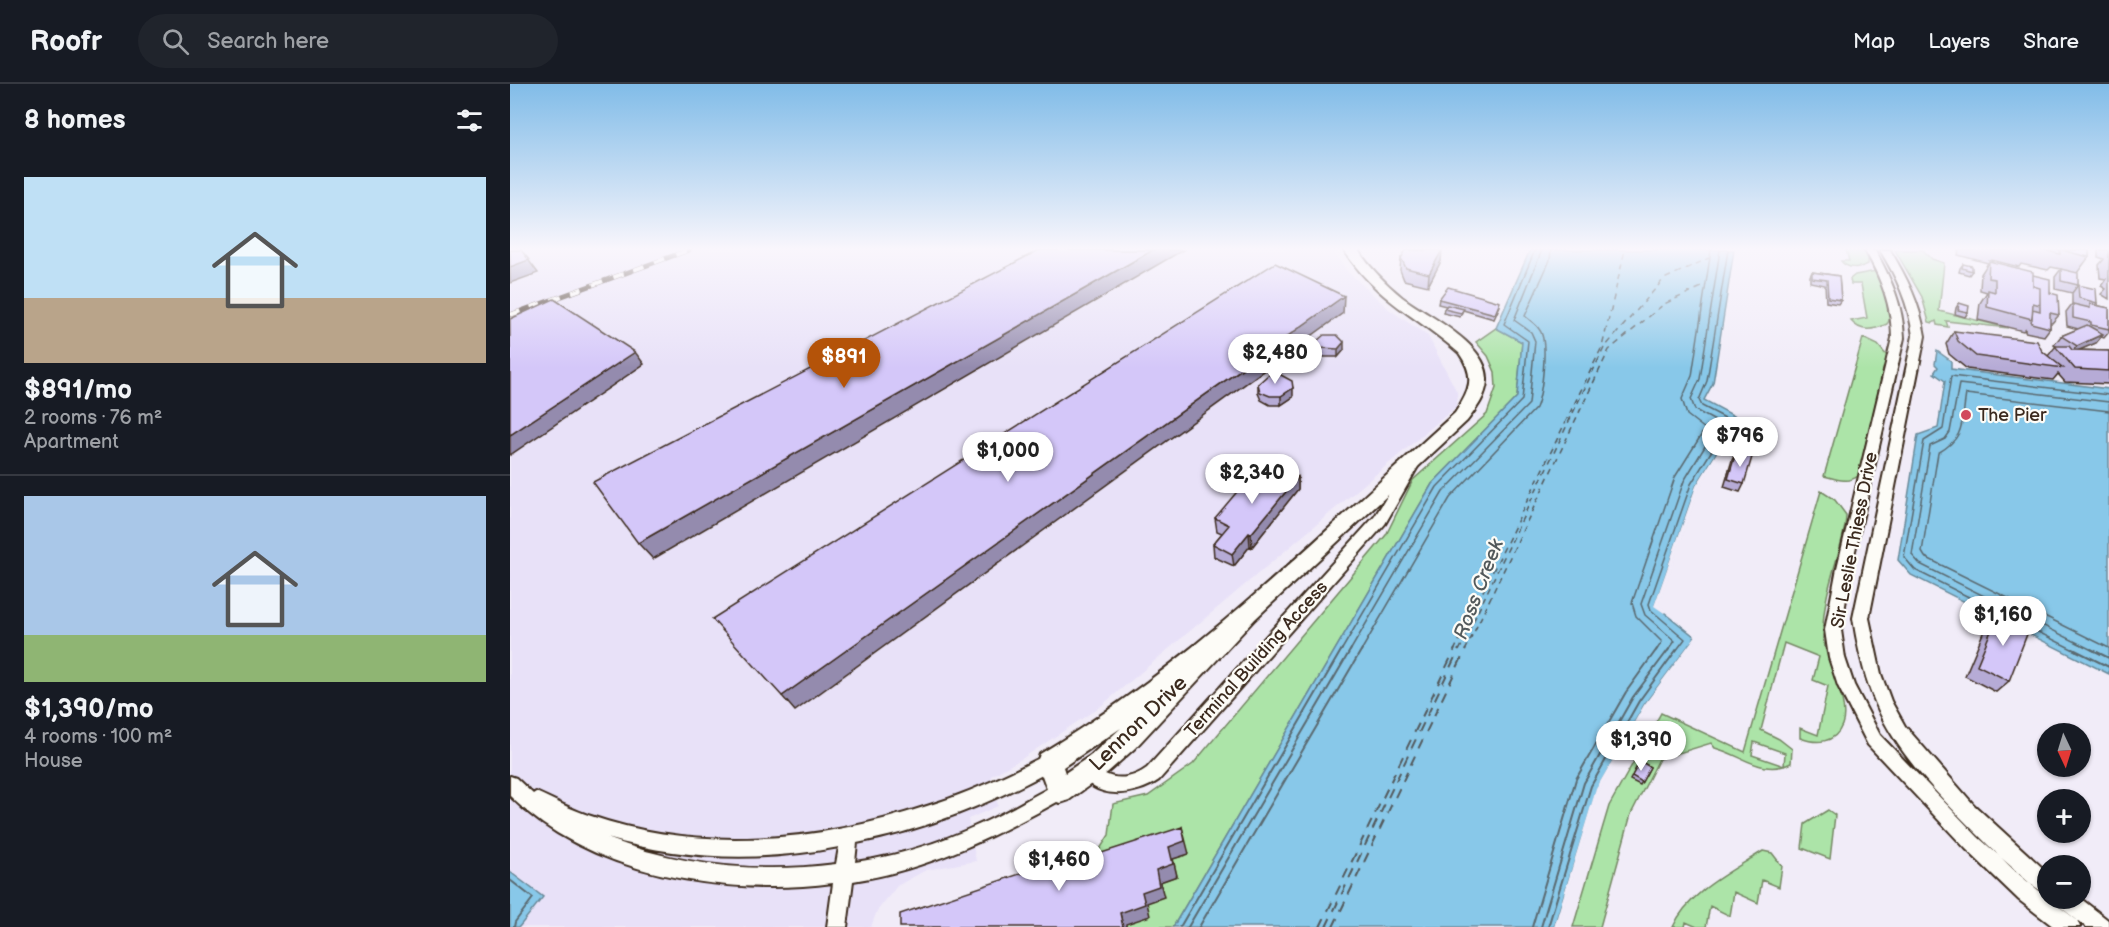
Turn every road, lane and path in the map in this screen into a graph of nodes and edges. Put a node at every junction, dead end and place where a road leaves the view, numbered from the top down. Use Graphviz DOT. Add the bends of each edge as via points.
graph roads {
  1 [pos="1384,289"];
  2 [pos="1890,289"];
  3 [pos="1908,289"];
  4 [pos="1418,456"];
  5 [pos="1247,613"];
  6 [pos="1088,738"];
  7 [pos="1049,762"];
  8 [pos="1089,771"];
  9 [pos="510,783"];
  10 [pos="1060,791"];
  11 [pos="849,837"];
  12 [pos="843,875"];
  13 [pos="2037,876"];
  14 [pos="2078,909"];
  15 [pos="837,927"];
  16 [pos="2070,927"];
  17 [pos="2101,927"];
  1 -- 4 [label="street, Lennon Drive" via="1456,339 1468,351 1477,371 1478,387 1467,411"];
  2 -- 16 [label="street, Sir Leslie Thiess Drive" via="1898,312 1898,338 1844,568 1833,630 1838,658 1846,686 1874,740 1972,843"];
  3 -- 13 [label="street, Sir Leslie Thiess Drive" via="1916,309 1919,336 1861,618 1864,644 1896,728 1958,803"];
  4 -- 5 [label="street, Lennon Drive"];
  4 -- 8 [label="street, Terminal Building Access" via="1380,520 1153,774 1121,786 1098,780"];
  5 -- 6 [label="street, Lennon Drive"];
  5 -- 8 [label="street, Lennon Drive" via="1126,740"];
  6 -- 7 [label="street, Lennon Drive"];
  6 -- 8 [label="street" via="1085,756"];
  7 -- 10 [label="street"];
  7 -- 11 [label="street, Lennon Drive" via="948,808"];
  8 -- 10 [label="street, Lennon Drive"];
  9 -- 11 [label="street, Lennon Drive" via="545,806 589,824 684,845 744,848"];
  9 -- 12 [label="street, Lennon Drive" via="567,830 606,848 666,866 773,879"];
  10 -- 12 [label="street, Lennon Drive" via="972,838 928,854"];
  11 -- 12 [label="street"];
  12 -- 15 [label="street"];
  14 -- 17 [label="street"];
}
